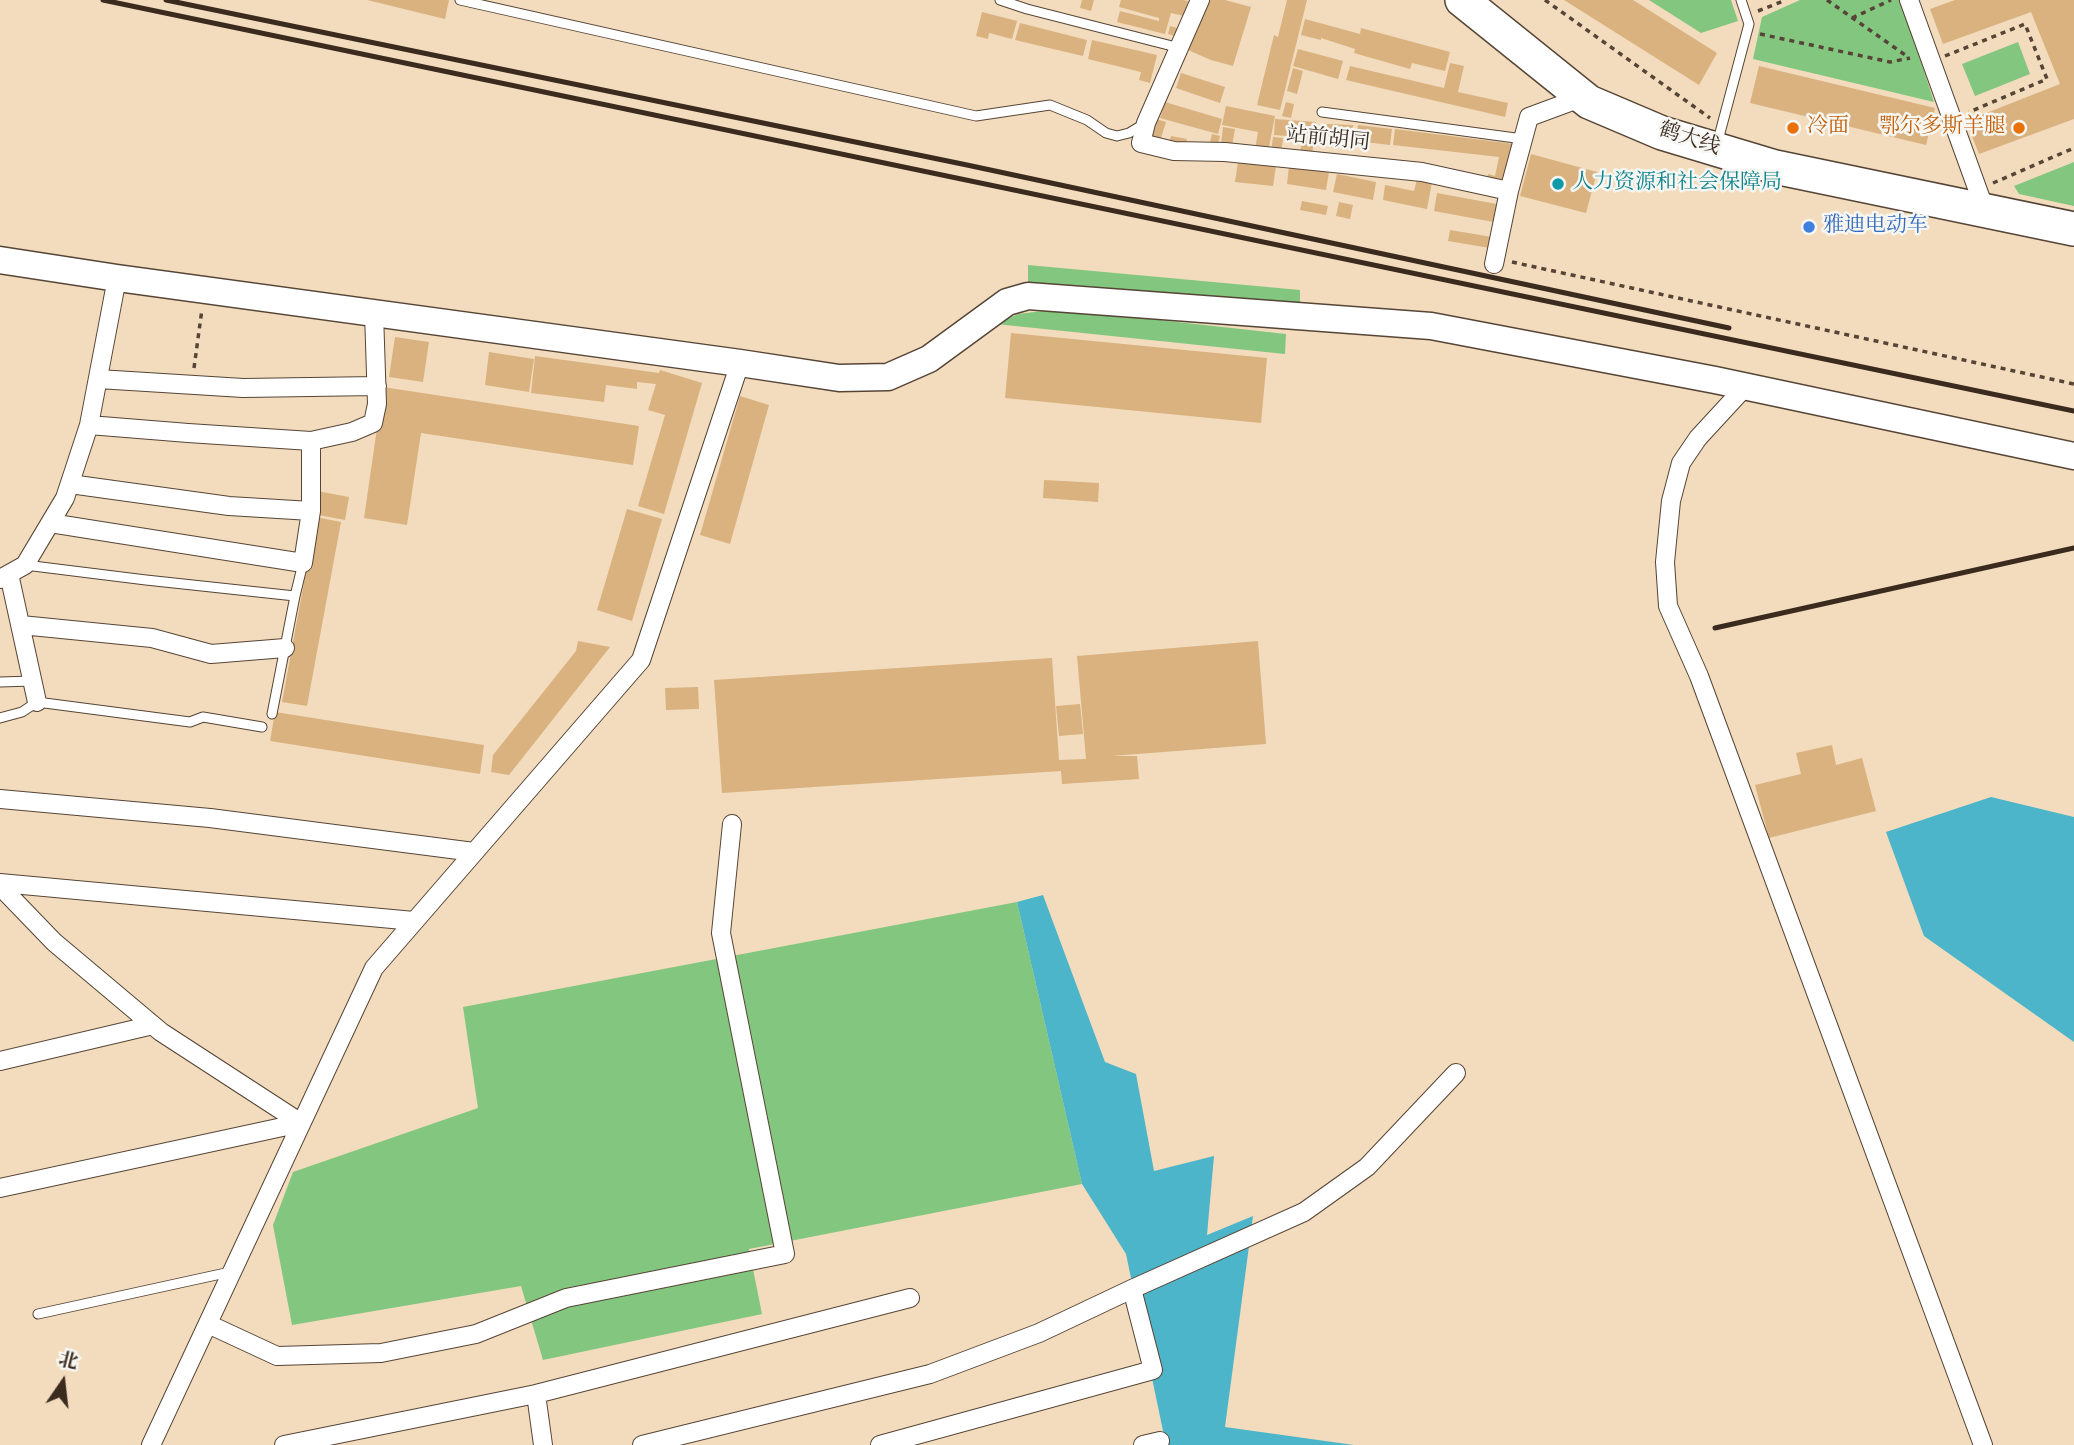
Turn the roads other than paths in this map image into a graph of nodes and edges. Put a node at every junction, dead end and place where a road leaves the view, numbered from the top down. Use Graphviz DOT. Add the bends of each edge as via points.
graph roads {
  1 [pos="460,0"];
  2 [pos="1000,0"];
  3 [pos="1200,0"];
  4 [pos="1462,0"];
  5 [pos="1741,0"];
  6 [pos="1909,0"];
  7 [pos="1180,48"];
  8 [pos="1583,97"];
  9 [pos="1321,112"];
  10 [pos="1146,123"];
  11 [pos="1719,137"];
  12 [pos="1523,139"];
  13 [pos="1509,191"];
  14 [pos="1982,200"];
  15 [pos="2074,229"];
  16 [pos="0,260"];
  17 [pos="1494,261"];
  18 [pos="117,278"];
  19 [pos="374,313"];
  20 [pos="740,363"];
  21 [pos="98,379"];
  22 [pos="377,386"];
  23 [pos="1745,387"];
  24 [pos="89,425"];
  25 [pos="311,440"];
  26 [pos="2074,456"];
  27 [pos="70,484"];
  28 [pos="311,511"];
  29 [pos="50,523"];
  30 [pos="303,563"];
  31 [pos="25,565"];
  32 [pos="5,577"];
  33 [pos="295,596"];
  34 [pos="21,625"];
  35 [pos="285,648"];
  36 [pos="32,681"];
  37 [pos="0,682"];
  38 [pos="37,702"];
  39 [pos="272,714"];
  40 [pos="0,718"];
  41 [pos="262,727"];
  42 [pos="0,799"];
  43 [pos="732,824"];
  44 [pos="474,852"];
  45 [pos="0,885"];
  46 [pos="414,921"];
  47 [pos="153,1025"];
  48 [pos="0,1062"];
  49 [pos="1456,1073"];
  50 [pos="301,1123"];
  51 [pos="0,1188"];
  52 [pos="232,1272"];
  53 [pos="1132,1289"];
  54 [pos="910,1298"];
  55 [pos="38,1314"];
  56 [pos="208,1324"];
  57 [pos="536,1394"];
  58 [pos="151,1445"];
  59 [pos="284,1445"];
  60 [pos="543,1445"];
  61 [pos="642,1445"];
  62 [pos="880,1445"];
  63 [pos="1983,1445"];
  1 -- 10 [label="lane" via="976,116 1050,104 1117,136"];
  2 -- 7 [label="lane"];
  3 -- 7 [label="street"];
  4 -- 8 [label="highway, 鹤大线"];
  5 -- 11 [label="lane" via="1749,24"];
  6 -- 14 [label="street"];
  7 -- 10 [label="street"];
  8 -- 11 [label="highway, 鹤大线" via="1662,133"];
  8 -- 12 [label="street" via="1529,117"];
  9 -- 12 [label="lane"];
  10 -- 13 [label="street, 站前胡同" via="1141,143 1174,151 1422,172"];
  11 -- 14 [label="highway, 鹤大线" via="1775,167"];
  12 -- 13 [label="street"];
  13 -- 17 [label="street"];
  14 -- 15 [label="highway, 鹤大线"];
  16 -- 18 [label="street"];
  18 -- 19 [label="street"];
  18 -- 21 [label="street"];
  19 -- 20 [label="street"];
  19 -- 22 [label="street"];
  20 -- 23 [label="street" via="839,378 888,377 929,359 1007,302 1028,296 1431,326"];
  20 -- 44 [label="street" via="641,660"];
  21 -- 22 [label="street" via="243,388"];
  21 -- 24 [label="street"];
  22 -- 25 [label="street" via="373,423"];
  23 -- 26 [label="street"];
  23 -- 63 [label="street" via="1681,463 1671,501 1668,606 1699,676"];
  24 -- 25 [label="street"];
  24 -- 27 [label="street"];
  25 -- 28 [label="street"];
  27 -- 28 [label="street" via="229,506"];
  27 -- 29 [label="street"];
  28 -- 30 [label="street"];
  29 -- 30 [label="street"];
  29 -- 31 [label="street"];
  30 -- 33 [label="lane"];
  31 -- 32 [label="street"];
  31 -- 33 [label="lane"];
  32 -- 34 [label="street"];
  33 -- 35 [label="lane"];
  34 -- 35 [label="street" via="152,638 211,654"];
  34 -- 36 [label="street"];
  35 -- 39 [label="lane"];
  36 -- 37 [label="lane"];
  36 -- 38 [label="street"];
  38 -- 40 [label="lane"];
  38 -- 41 [label="lane"];
  42 -- 44 [label="street" via="209,818"];
  43 -- 56 [label="street" via="722,933 785,1254 566,1298 477,1334 381,1353 277,1356"];
  44 -- 46 [label="street"];
  45 -- 46 [label="street"];
  45 -- 47 [label="street" via="54,942"];
  46 -- 50 [label="street" via="374,968"];
  47 -- 48 [label="street"];
  47 -- 50 [label="street"];
  49 -- 53 [label="street" via="1367,1167 1304,1212"];
  50 -- 51 [label="street"];
  50 -- 52 [label="street"];
  52 -- 55 [label="lane"];
  52 -- 56 [label="street"];
  53 -- 61 [label="street" via="1039,1333 930,1374"];
  53 -- 62 [label="street" via="1153,1370"];
  54 -- 57 [label="street"];
  56 -- 58 [label="street"];
  57 -- 59 [label="street"];
  57 -- 60 [label="street"];
}
